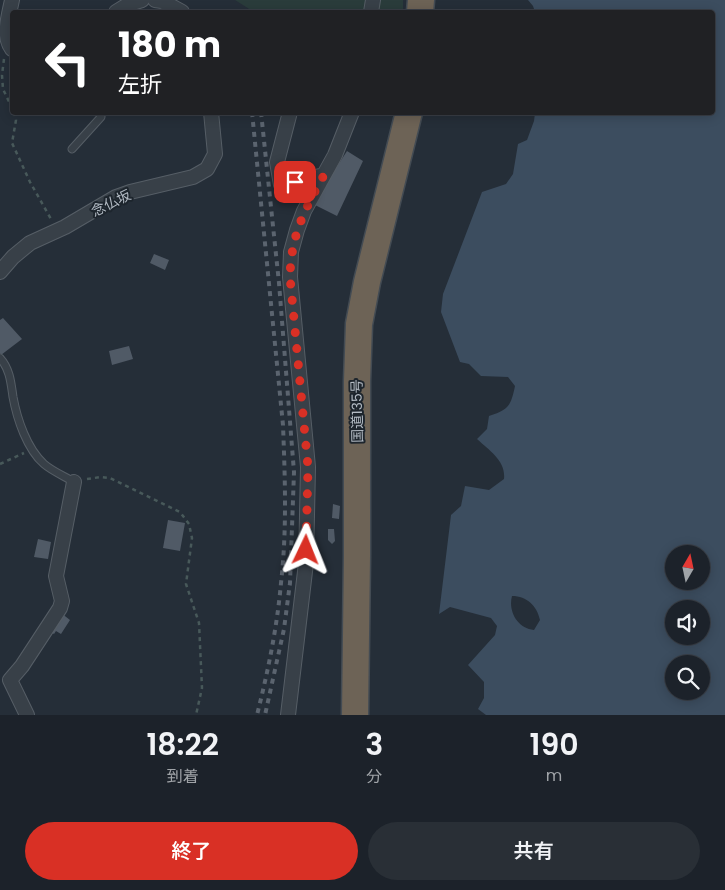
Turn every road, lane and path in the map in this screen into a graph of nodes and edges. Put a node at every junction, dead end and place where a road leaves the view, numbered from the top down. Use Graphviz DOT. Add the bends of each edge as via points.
graph roads {
  1 [pos="12,0"];
  2 [pos="142,0"];
  3 [pos="155,0"];
  4 [pos="119,10"];
  5 [pos="178,10"];
  6 [pos="10,46"];
  7 [pos="10,103"];
  8 [pos="15,115"];
  9 [pos="101,115"];
  10 [pos="211,115"];
  11 [pos="289,115"];
  12 [pos="351,115"];
  13 [pos="409,115"];
  14 [pos="72,149"];
  15 [pos="324,175"];
  16 [pos="58,230"];
  17 [pos="0,272"];
  18 [pos="0,358"];
  19 [pos="32,449"];
  20 [pos="0,464"];
  21 [pos="74,482"];
  22 [pos="5,683"];
  23 [pos="27,715"];
  24 [pos="196,715"];
  25 [pos="288,715"];
  26 [pos="355,715"];
  1 -- 6 [label="street" via="7,23"];
  2 -- 4 [label="street"];
  3 -- 5 [label="street"];
  6 -- 7 [label="path" via="2,75"];
  8 -- 16 [label="path" via="12,143"];
  9 -- 14 [label="lane"];
  10 -- 16 [label="street, 念仏坂" via="215,154 207,169 193,177 116,197"];
  11 -- 15 [label="street" via="277,162 281,185"];
  12 -- 15 [label="street"];
  13 -- 26 [label="highway, 国道135号" via="367,282 358,331"];
  15 -- 25 [label="street" via="300,220 290,265 308,467 306,563"];
  16 -- 17 [label="street, 念仏坂" via="30,243"];
  18 -- 19 [label="lane" via="6,365 16,410"];
  19 -- 20 [label="path"];
  19 -- 21 [label="lane" via="45,465"];
  21 -- 22 [label="street" via="56,576 62,601 60,608 22,666"];
  21 -- 24 [label="path" via="110,478 186,517 192,538 186,584 199,623 202,688"];
  22 -- 23 [label="street"];
}
